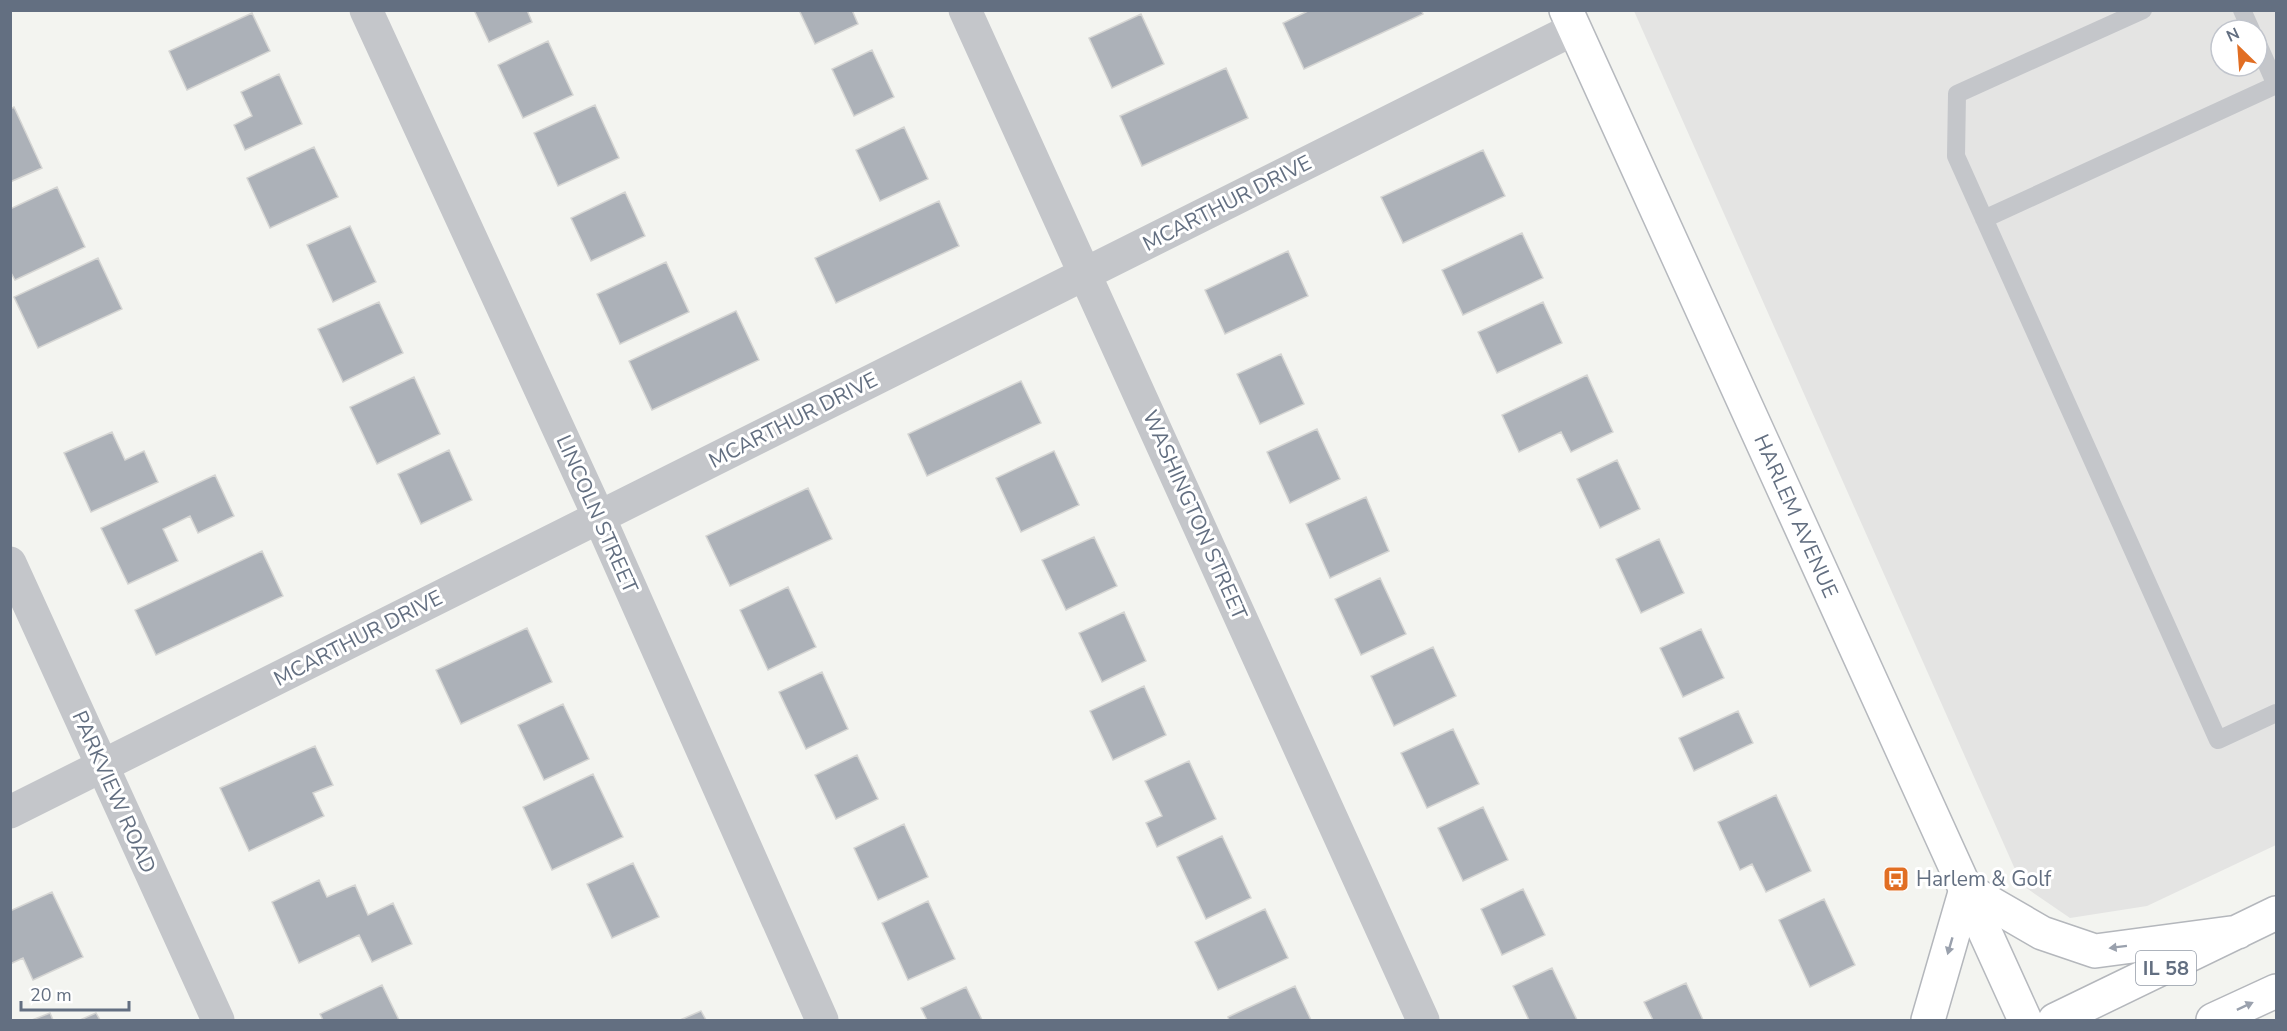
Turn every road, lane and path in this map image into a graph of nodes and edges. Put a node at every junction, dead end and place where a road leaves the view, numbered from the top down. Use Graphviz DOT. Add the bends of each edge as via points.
graph roads {
  1 [pos="366,10"];
  2 [pos="965,10"];
  3 [pos="2143,10"];
  4 [pos="1570,20"];
  5 [pos="2269,68"];
  6 [pos="2277,85"];
  7 [pos="1984,219"];
  8 [pos="1086,274"];
  9 [pos="599,517"];
  10 [pos="10,563"];
  11 [pos="2277,713"];
  12 [pos="103,765"];
  13 [pos="10,812"];
  14 [pos="1966,889"];
  15 [pos="2277,913"];
  16 [pos="2238,932"];
  17 [pos="2277,991"];
  18 [pos="218,1020"];
  19 [pos="822,1020"];
  20 [pos="1423,1020"];
  21 [pos="1928,1020"];
  22 [pos="2025,1020"];
  23 [pos="2055,1020"];
  24 [pos="2213,1020"];
  1 -- 9 [label="street, LINCOLN STREET"];
  2 -- 8 [label="street, WASHINGTON STREET"];
  3 -- 7 [label="lane" via="1957,94 1956,156"];
  4 -- 8 [label="street, MCARTHUR DRIVE"];
  4 -- 14 [label="main road, HARLEM AVENUE"];
  5 -- 6 [label="lane"];
  6 -- 7 [label="lane"];
  7 -- 11 [label="lane" via="2218,740"];
  8 -- 9 [label="street, MCARTHUR DRIVE"];
  8 -- 20 [label="street, WASHINGTON STREET"];
  9 -- 12 [label="street, MCARTHUR DRIVE"];
  9 -- 19 [label="street, LINCOLN STREET"];
  10 -- 12 [label="street, PARKVIEW ROAD"];
  12 -- 13 [label="street, MCARTHUR DRIVE"];
  12 -- 18 [label="street, PARKVIEW ROAD"];
  16 -- 14 [label="main road, one-way" via="2095,951 2042,933"];
  14 -- 21 [label="main road, one-way"];
  14 -- 22 [label="main road, HARLEM AVENUE"];
  15 -- 16 [label="main road, IL 58"];
  16 -- 23 [label="main road, IL 58"];
  24 -- 17 [label="main road, one-way"];
}
